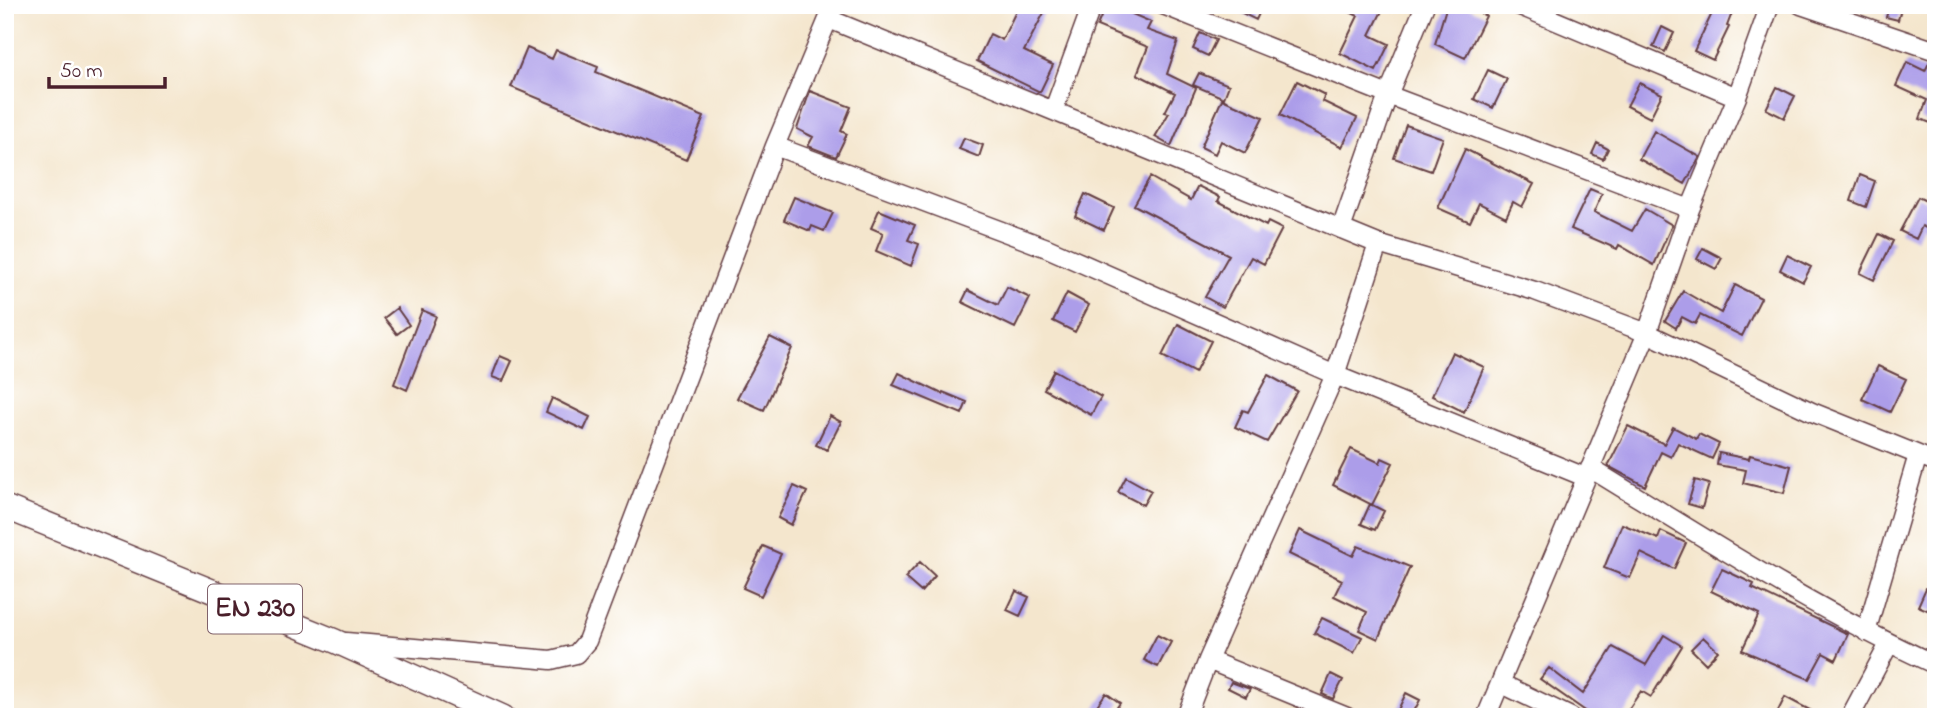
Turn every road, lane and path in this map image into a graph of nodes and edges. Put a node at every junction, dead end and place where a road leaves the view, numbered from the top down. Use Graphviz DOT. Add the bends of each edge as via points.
graph roads {
  1 [pos="1092,5"];
  2 [pos="1163,5"];
  3 [pos="1425,5"];
  4 [pos="1518,5"];
  5 [pos="1770,5"];
  6 [pos="1801,5"];
  7 [pos="832,12"];
  8 [pos="1936,51"];
  9 [pos="1388,96"];
  10 [pos="1737,97"];
  11 [pos="1054,109"];
  12 [pos="775,146"];
  13 [pos="1690,209"];
  14 [pos="1341,229"];
  15 [pos="1378,244"];
  16 [pos="1647,333"];
  17 [pos="1335,375"];
  18 [pos="1919,455"];
  19 [pos="1936,463"];
  20 [pos="1587,472"];
  21 [pos="5,507"];
  22 [pos="1866,632"];
  23 [pos="335,641"];
  24 [pos="1889,644"];
  25 [pos="1208,660"];
  26 [pos="1936,665"];
  27 [pos="1502,684"];
  28 [pos="503,717"];
  29 [pos="1186,717"];
  30 [pos="1347,717"];
  31 [pos="1486,717"];
  32 [pos="1571,717"];
  33 [pos="1850,717"];
  1 -- 11 [label="street"];
  2 -- 9 [label="street"];
  3 -- 9 [label="street"];
  4 -- 10 [label="street"];
  5 -- 10 [label="street"];
  6 -- 8 [label="street"];
  7 -- 11 [label="street"];
  7 -- 12 [label="street"];
  9 -- 13 [label="street"];
  9 -- 14 [label="street"];
  10 -- 13 [label="street"];
  11 -- 14 [label="street"];
  12 -- 17 [label="street" via="1047,248"];
  12 -- 23 [label="street" via="587,641 576,654 551,660"];
  13 -- 16 [label="street"];
  14 -- 15 [label="street"];
  15 -- 16 [label="street" via="1535,291"];
  15 -- 17 [label="street"];
  16 -- 18 [label="street" via="1812,412"];
  16 -- 20 [label="street"];
  17 -- 20 [label="street"];
  17 -- 25 [label="street"];
  18 -- 19 [label="street"];
  18 -- 22 [label="street"];
  20 -- 22 [label="street"];
  20 -- 27 [label="street"];
  21 -- 23 [label="main road, EN 230"];
  22 -- 24 [label="street"];
  23 -- 28 [label="main road, EN 230"];
  24 -- 26 [label="street"];
  24 -- 33 [label="street"];
  25 -- 29 [label="street"];
  25 -- 30 [label="street"];
  27 -- 31 [label="street"];
  27 -- 32 [label="street"];
}
